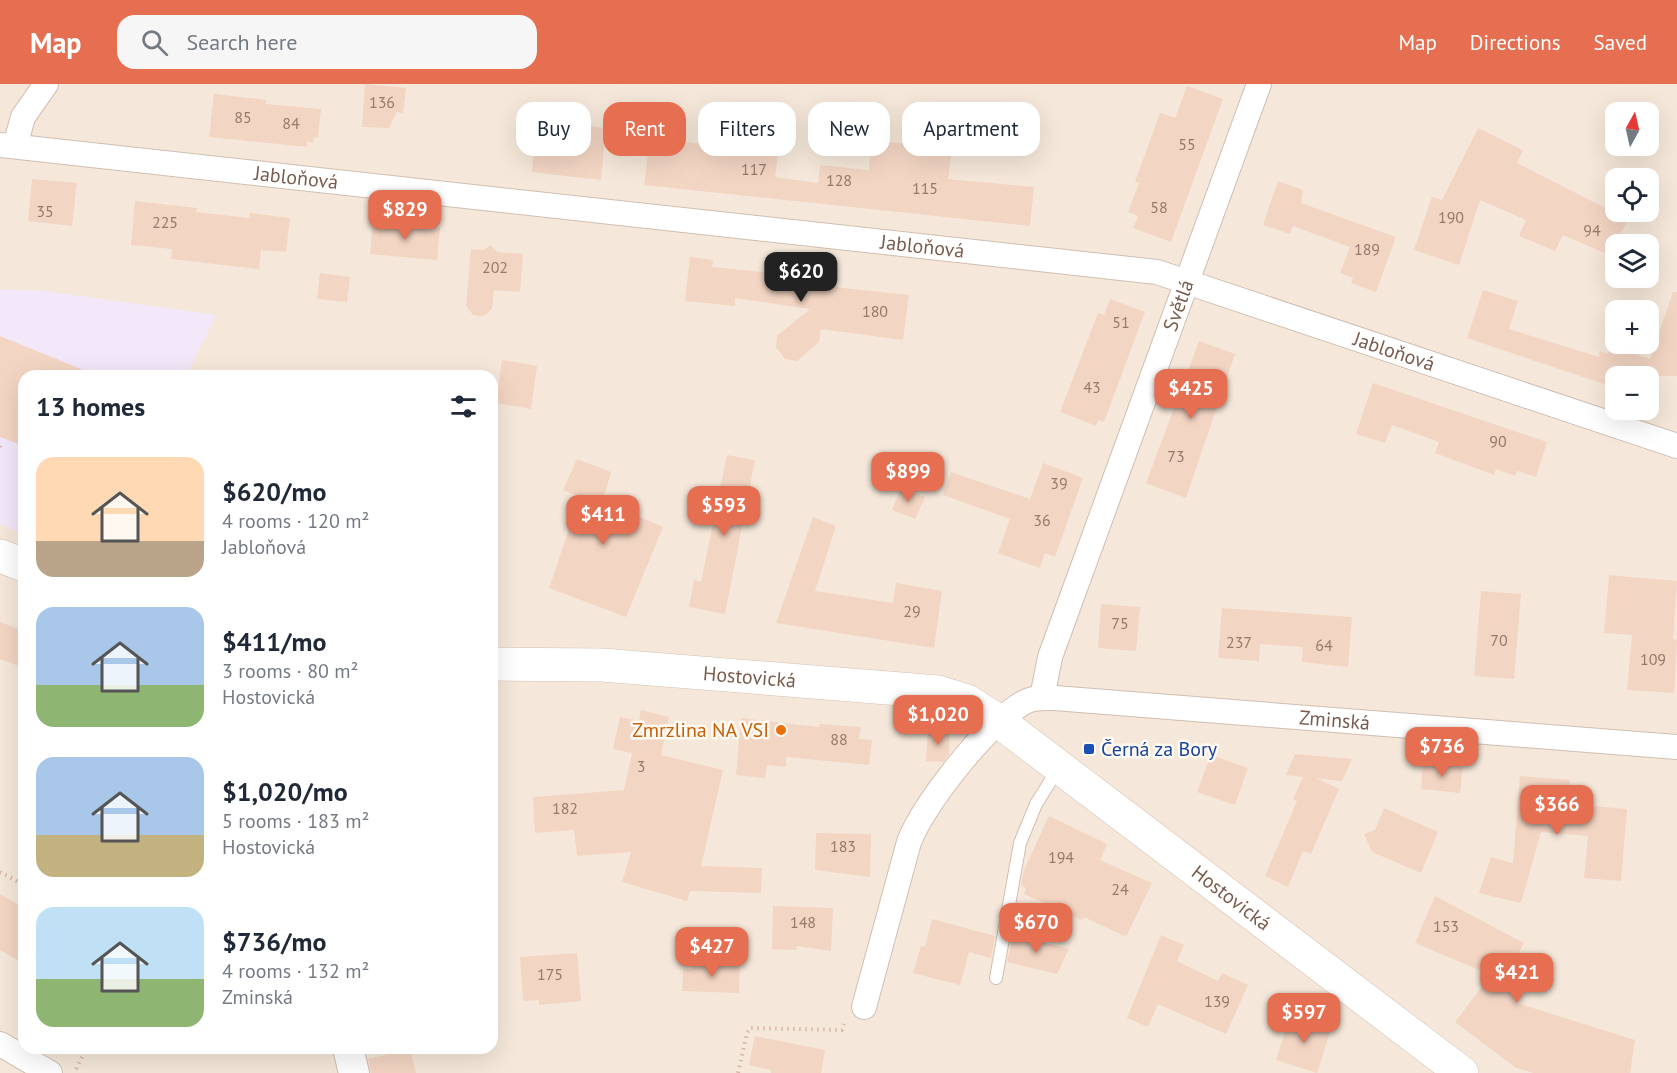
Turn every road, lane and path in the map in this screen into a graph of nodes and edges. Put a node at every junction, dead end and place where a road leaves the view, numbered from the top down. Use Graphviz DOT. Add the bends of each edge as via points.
graph roads {
  1 [pos="46,84"];
  2 [pos="1259,84"];
  3 [pos="8,145"];
  4 [pos="1188,281"];
  5 [pos="1677,446"];
  6 [pos="0,556"];
  7 [pos="18,563"];
  8 [pos="498,664"];
  9 [pos="1042,698"];
  10 [pos="999,722"];
  11 [pos="1677,747"];
  12 [pos="1059,768"];
  13 [pos="0,872"];
  14 [pos="18,882"];
  15 [pos="996,978"];
  16 [pos="864,1007"];
  17 [pos="845,1022"];
  18 [pos="0,1044"];
  19 [pos="84,1054"];
  20 [pos="349,1054"];
  21 [pos="50,1073"];
  22 [pos="74,1073"];
  23 [pos="354,1073"];
  24 [pos="738,1073"];
  25 [pos="1462,1073"];
  1 -- 3 [label="street"];
  2 -- 4 [label="street, Světlá"];
  3 -- 4 [label="street, Jabloňová" via="1143,271"];
  4 -- 5 [label="street, Jabloňová"];
  4 -- 9 [label="street, Světlá" via="1050,657"];
  6 -- 7 [label="main road"];
  8 -- 10 [label="main road, Hostovická" via="602,665 938,692 967,701"];
  9 -- 10 [label="street, Zminská" via="1017,706"];
  9 -- 11 [label="street, Zminská"];
  10 -- 12 [label="main road, Hostovická"];
  10 -- 16 [label="street" via="938,792 913,831"];
  12 -- 15 [label="lane" via="1036,804 1020,843"];
  12 -- 25 [label="main road, Hostovická"];
  13 -- 14 [label="path"];
  17 -- 24 [label="path" via="842,1030 750,1029"];
  18 -- 21 [label="street"];
  19 -- 22 [label="path"];
  20 -- 23 [label="street"];
}
